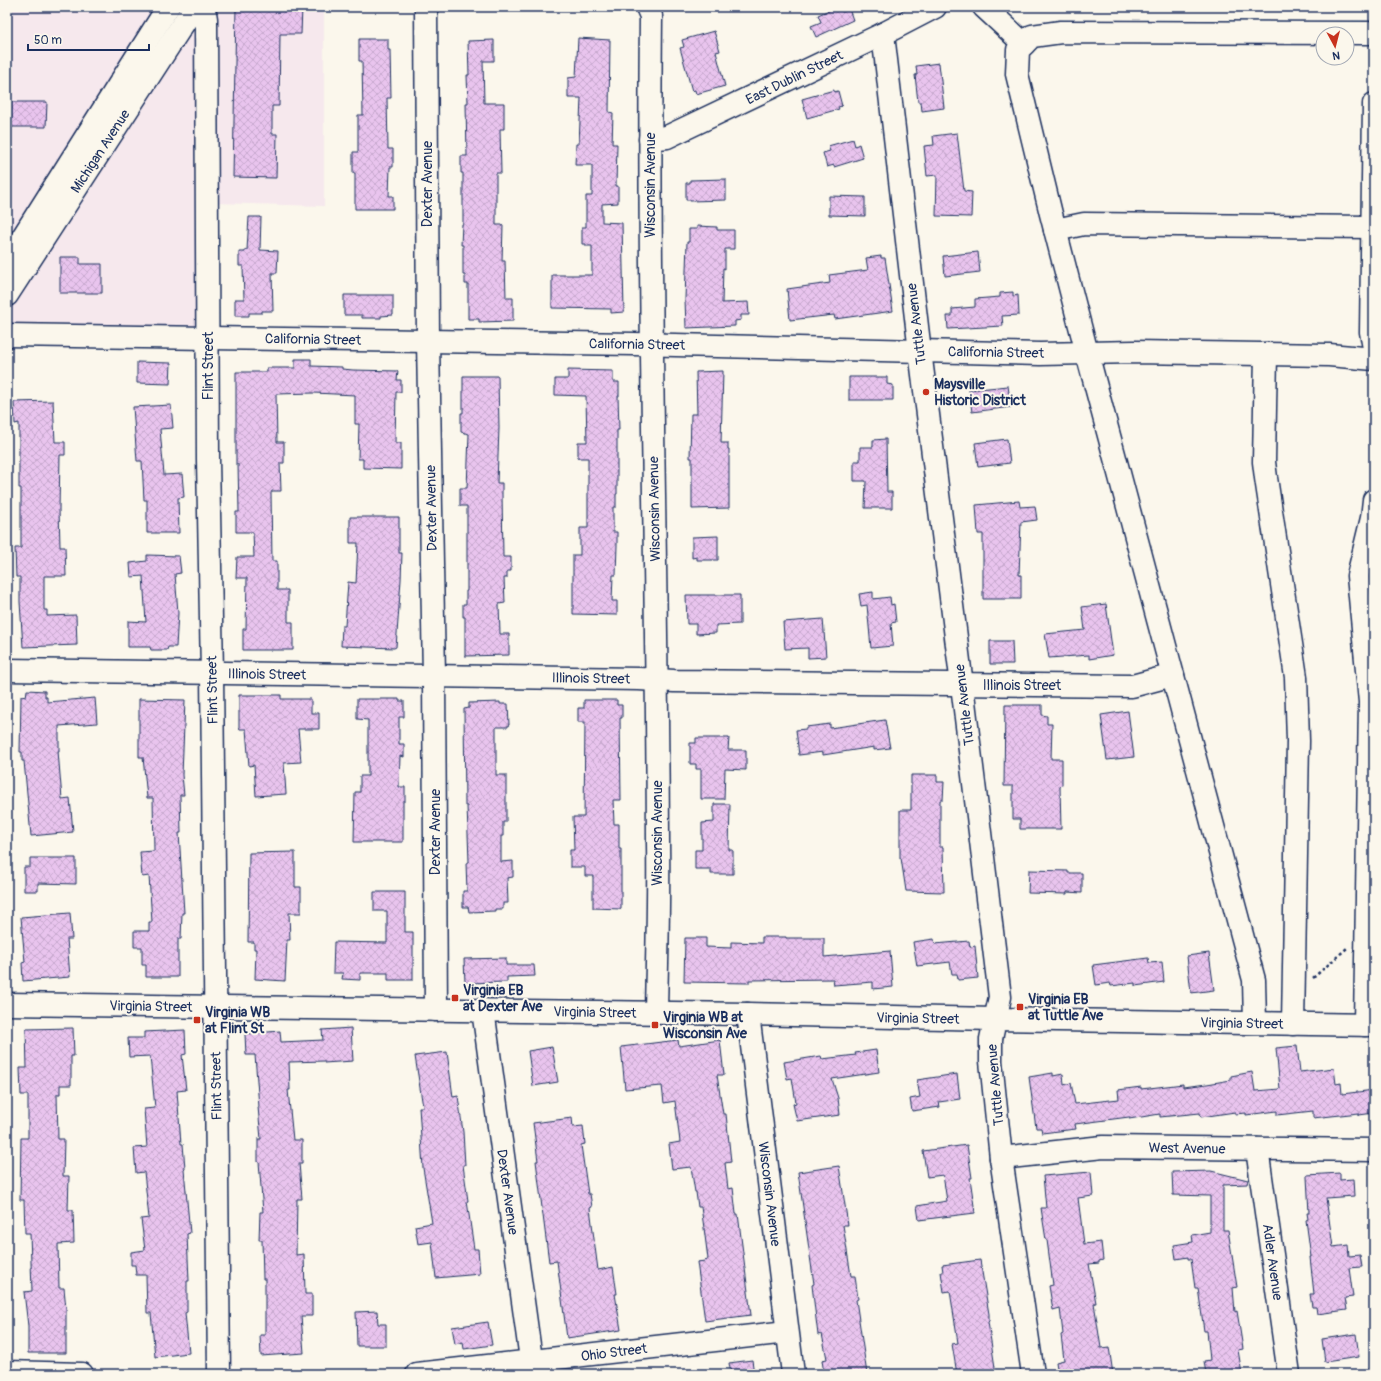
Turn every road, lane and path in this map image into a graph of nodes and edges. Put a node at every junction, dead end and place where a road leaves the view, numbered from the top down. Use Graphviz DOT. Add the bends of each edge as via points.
graph roads {
  1 [pos="168,7"];
  2 [pos="194,7"];
  3 [pos="204,7"];
  4 [pos="426,7"];
  5 [pos="647,7"];
  6 [pos="935,7"];
  7 [pos="984,7"];
  8 [pos="883,34"];
  9 [pos="1374,34"];
  10 [pos="1024,44"];
  11 [pos="1374,104"];
  12 [pos="650,139"];
  13 [pos="1372,228"];
  14 [pos="1055,230"];
  15 [pos="10,253"];
  16 [pos="7,295"];
  17 [pos="7,335"];
  18 [pos="208,337"];
  19 [pos="428,341"];
  20 [pos="652,344"];
  21 [pos="1374,348"];
  22 [pos="920,351"];
  23 [pos="1087,353"];
  24 [pos="1266,354"];
  25 [pos="1374,359"];
  26 [pos="1374,500"];
  27 [pos="7,670"];
  28 [pos="212,673"];
  29 [pos="1172,675"];
  30 [pos="434,676"];
  31 [pos="656,680"];
  32 [pos="962,684"];
  33 [pos="1364,951"];
  34 [pos="1311,979"];
  35 [pos="1370,984"];
  36 [pos="7,1004"];
  37 [pos="216,1006"];
  38 [pos="436,1010"];
  39 [pos="484,1010"];
  40 [pos="656,1012"];
  41 [pos="748,1014"];
  42 [pos="995,1019"];
  43 [pos="1255,1024"];
  44 [pos="1293,1024"];
  45 [pos="1370,1025"];
  46 [pos="1258,1149"];
  47 [pos="1374,1150"];
  48 [pos="1001,1158"];
  49 [pos="787,1332"];
  50 [pos="532,1368"];
  51 [pos="7,1372"];
  52 [pos="82,1374"];
  53 [pos="219,1374"];
  54 [pos="417,1374"];
  55 [pos="793,1374"];
  56 [pos="1033,1374"];
  57 [pos="1289,1374"];
  1 -- 15 [label="street, Michigan Avenue"];
  2 -- 16 [label="street, Michigan Avenue"];
  3 -- 18 [label="street, Flint Street"];
  4 -- 19 [label="street, Dexter Avenue"];
  5 -- 12 [label="street, Wisconsin Avenue" via="651,16"];
  6 -- 8 [label="street, East Dublin Street"];
  7 -- 10 [label="street"];
  8 -- 12 [label="street, East Dublin Street" via="667,138"];
  8 -- 22 [label="street, Tuttle Avenue"];
  9 -- 10 [label="street" via="1061,32 1032,36"];
  10 -- 14 [label="street" via="1018,50 1017,74"];
  11 -- 13 [label="street"];
  12 -- 20 [label="street, Wisconsin Avenue"];
  13 -- 14 [label="street" via="1084,224"];
  13 -- 21 [label="street" via="1371,332"];
  14 -- 23 [label="street"];
  17 -- 18 [label="street, California Street"];
  18 -- 19 [label="street, California Street"];
  18 -- 28 [label="street, Flint Street"];
  19 -- 20 [label="street, California Street"];
  19 -- 30 [label="street, Dexter Avenue"];
  20 -- 22 [label="street, California Street"];
  20 -- 31 [label="street, Wisconsin Avenue"];
  22 -- 23 [label="street, California Street"];
  22 -- 32 [label="street, Tuttle Avenue"];
  23 -- 24 [label="street, California Street"];
  23 -- 29 [label="street"];
  24 -- 25 [label="street, California Street"];
  24 -- 44 [label="street" via="1267,494 1296,677 1298,733"];
  26 -- 33 [label="street" via="1358,576 1370,702"];
  27 -- 28 [label="street, Illinois Street"];
  28 -- 30 [label="street, Illinois Street"];
  28 -- 37 [label="street, Flint Street"];
  29 -- 32 [label="street, Illinois Street" via="1132,686"];
  29 -- 43 [label="street" via="1254,980"];
  30 -- 31 [label="street, Illinois Street"];
  30 -- 38 [label="street, Dexter Avenue"];
  31 -- 32 [label="street, Illinois Street"];
  31 -- 40 [label="street, Wisconsin Avenue"];
  32 -- 42 [label="street, Tuttle Avenue" via="1000,997"];
  33 -- 34 [label="path"];
  33 -- 35 [label="street"];
  35 -- 45 [label="street"];
  36 -- 37 [label="street, Virginia Street"];
  37 -- 38 [label="street, Virginia Street"];
  37 -- 53 [label="street, Flint Street"];
  38 -- 39 [label="street, Virginia Street"];
  39 -- 40 [label="street, Virginia Street"];
  39 -- 50 [label="street, Dexter Avenue"];
  40 -- 41 [label="street, Virginia Street"];
  41 -- 42 [label="street, Virginia Street"];
  41 -- 49 [label="street, Wisconsin Avenue"];
  42 -- 43 [label="street, Virginia Street"];
  42 -- 48 [label="street, Tuttle Avenue" via="990,1061"];
  43 -- 44 [label="street, Virginia Street"];
  44 -- 45 [label="street, Virginia Street"];
  46 -- 47 [label="street, West Avenue"];
  46 -- 48 [label="street, West Avenue" via="1103,1147"];
  46 -- 57 [label="street, Adler Avenue"];
  48 -- 56 [label="street, Tuttle Avenue"];
  49 -- 50 [label="street, Ohio Street"];
  49 -- 55 [label="street, Wisconsin Avenue"];
  50 -- 54 [label="street, Ohio Street"];
  51 -- 52 [label="street"];
}
